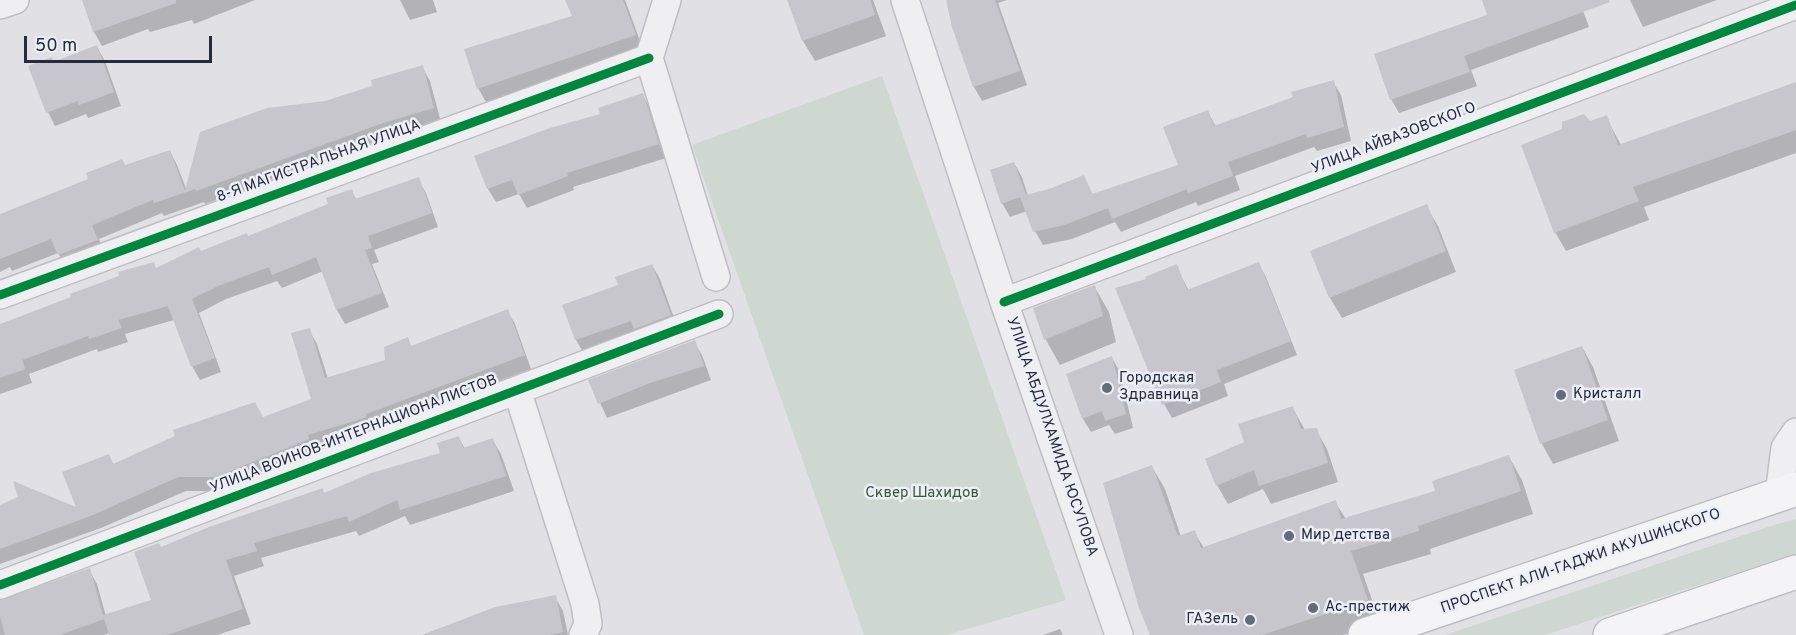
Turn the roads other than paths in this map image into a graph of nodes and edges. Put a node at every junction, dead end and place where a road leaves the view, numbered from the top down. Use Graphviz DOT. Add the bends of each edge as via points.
graph roads {
  1 [pos="15,0"];
  2 [pos="667,0"];
  3 [pos="905,0"];
  4 [pos="0,5"];
  5 [pos="1796,5"];
  6 [pos="649,58"];
  7 [pos="716,277"];
  8 [pos="0,295"];
  9 [pos="1004,302"];
  10 [pos="719,314"];
  11 [pos="517,390"];
  12 [pos="1796,432"];
  13 [pos="1790,492"];
  14 [pos="1796,572"];
  15 [pos="0,585"];
  16 [pos="583,635"];
  17 [pos="1119,635"];
  18 [pos="1365,635"];
  19 [pos="1610,635"];
  1 -- 4 [label="street"];
  2 -- 6 [label="street"];
  3 -- 9 [label="street, УЛИЦА АБДУЛХАМИДА ЮСУПОВА"];
  5 -- 9 [label="street, УЛИЦА АЙВАЗОВСКОГО"];
  6 -- 7 [label="street"];
  6 -- 8 [label="street, 8-Я МАГИСТРАЛЬНАЯ УЛИЦА"];
  9 -- 17 [label="street, УЛИЦА АБДУЛХАМИДА ЮСУПОВА"];
  10 -- 11 [label="street, УЛИЦА ВОИНОВ-ИНТЕРНАЦИОНАЛИСТОВ"];
  11 -- 15 [label="street, УЛИЦА ВОИНОВ-ИНТЕРНАЦИОНАЛИСТОВ"];
  11 -- 16 [label="street" via="585,604 588,624"];
  12 -- 13 [label="street" via="1785,448"];
  13 -- 18 [label="main road, ПРОСПЕКТ АЛИ-ГАДЖИ АКУШИНСКОГО"];
  14 -- 19 [label="main road"];
}
